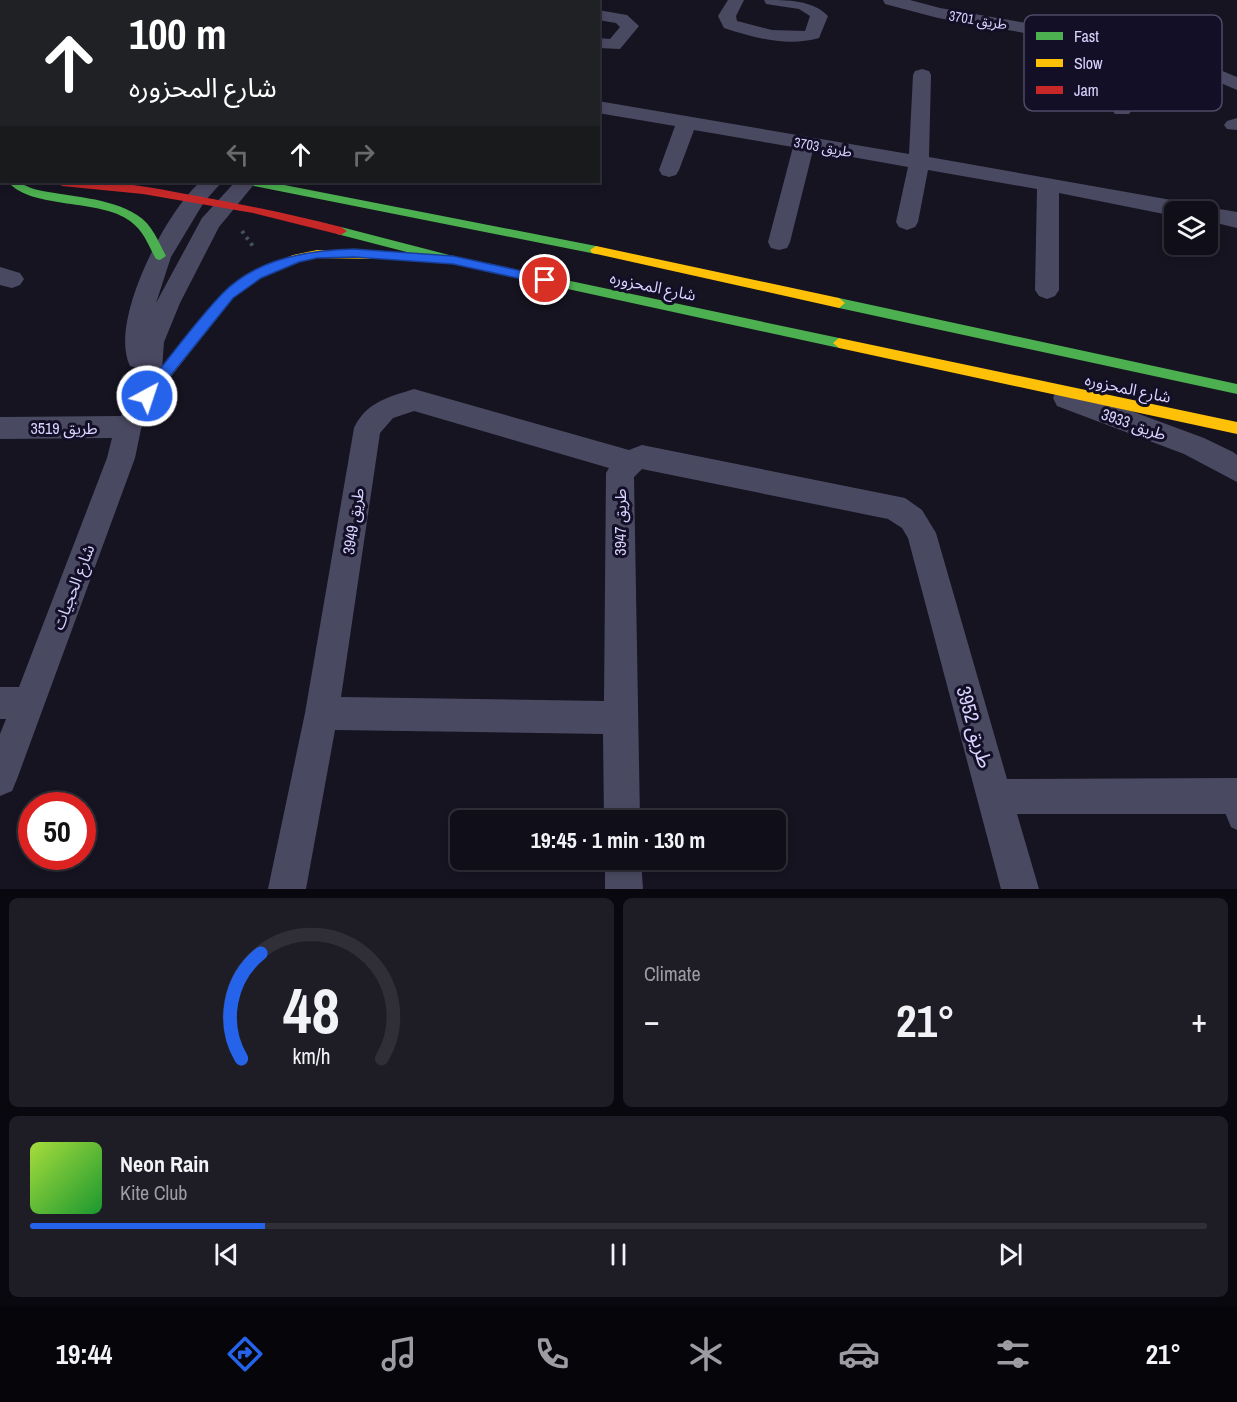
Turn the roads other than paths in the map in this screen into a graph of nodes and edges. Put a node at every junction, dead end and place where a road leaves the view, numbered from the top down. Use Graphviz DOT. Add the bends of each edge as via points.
graph roads {
  1 [pos="736,0"];
  2 [pos="772,0"];
  3 [pos="891,0"];
  4 [pos="814,4"];
  5 [pos="600,15"];
  6 [pos="1024,27"];
  7 [pos="600,43"];
  8 [pos="922,75"];
  9 [pos="1222,76"];
  10 [pos="1237,84"];
  11 [pos="600,107"];
  12 [pos="686,123"];
  13 [pos="804,144"];
  14 [pos="919,163"];
  15 [pos="669,170"];
  16 [pos="15,183"];
  17 [pos="82,183"];
  18 [pos="246,183"];
  19 [pos="259,183"];
  20 [pos="1047,184"];
  21 [pos="345,186"];
  22 [pos="204,189"];
  23 [pos="1164,206"];
  24 [pos="401,210"];
  25 [pos="231,213"];
  26 [pos="1218,216"];
  27 [pos="1237,220"];
  28 [pos="907,222"];
  29 [pos="779,242"];
  30 [pos="160,256"];
  31 [pos="453,260"];
  32 [pos="1047,290"];
  33 [pos="1028,383"];
  34 [pos="1237,389"];
  35 [pos="147,396"];
  36 [pos="128,427"];
  37 [pos="0,428"];
  38 [pos="1237,428"];
  39 [pos="629,462"];
  40 [pos="1237,470"];
  41 [pos="15,703"];
  42 [pos="322,713"];
  43 [pos="620,718"];
  44 [pos="0,779"];
  45 [pos="996,796"];
  46 [pos="1234,805"];
  47 [pos="622,810"];
  48 [pos="623,870"];
  49 [pos="286,889"];
  50 [pos="624,889"];
  51 [pos="1020,889"];
  1 -- 4 [label="street" via="727,16 730,24 799,39 815,30 819,16"];
  2 -- 4 [label="street"];
  3 -- 6 [label="street, طريق 3701" via="938,13"];
  5 -- 7 [label="street" via="621,19 630,26 614,45"];
  8 -- 14 [label="street"];
  9 -- 10 [label="street, طريق 3701"];
  11 -- 12 [label="street, طريق 3703"];
  12 -- 13 [label="street, طريق 3703"];
  12 -- 15 [label="street"];
  13 -- 14 [label="street, طريق 3703"];
  13 -- 29 [label="street"];
  14 -- 20 [label="street, طريق 3703"];
  14 -- 28 [label="street"];
  16 -- 30 [label="main road" via="30,192 108,205 125,213 155,240"];
  17 -- 22 [label="main road, شارع المحزوره"];
  18 -- 25 [label="street, شارع الحجيات"];
  19 -- 24 [label="main road, شارع المحزوره"];
  20 -- 23 [label="street, طريق 3703"];
  20 -- 32 [label="street"];
  21 -- 24 [label="main road"];
  22 -- 25 [label="main road, شارع المحزوره"];
  22 -- 30 [label="street"];
  24 -- 34 [label="main road, شارع المحزوره"];
  25 -- 31 [label="main road, شارع المحزوره" via="253,209"];
  25 -- 35 [label="street, شارع الحجيات" via="202,236 159,323 152,342"];
  26 -- 27 [label="street"];
  30 -- 35 [label="street" via="138,322 136,342"];
  31 -- 33 [label="main road, شارع المحزوره"];
  31 -- 35 [label="main road" via="317,254 269,269 228,295"];
  33 -- 38 [label="main road, شارع المحزوره"];
  33 -- 40 [label="street, طريق 3933" via="1194,446"];
  35 -- 36 [label="street, شارع الحجيات"];
  36 -- 37 [label="street, طريق 3519"];
  36 -- 41 [label="street, شارع الحجيات" via="121,458"];
  39 -- 42 [label="street, طريق 3949" via="414,400 384,410 367,428"];
  39 -- 43 [label="street, طريق 3947" via="621,474"];
  39 -- 45 [label="street, طريق 3952" via="642,457 895,507 912,519 921,533"];
  41 -- 44 [label="street, شارع الحجيات"];
  42 -- 43 [label="street"];
  42 -- 49 [label="street, طريق 3949"];
  43 -- 47 [label="street, طريق 3947"];
  45 -- 46 [label="street"];
  45 -- 51 [label="street, طريق 3952"];
  48 -- 50 [label="street"];
}
